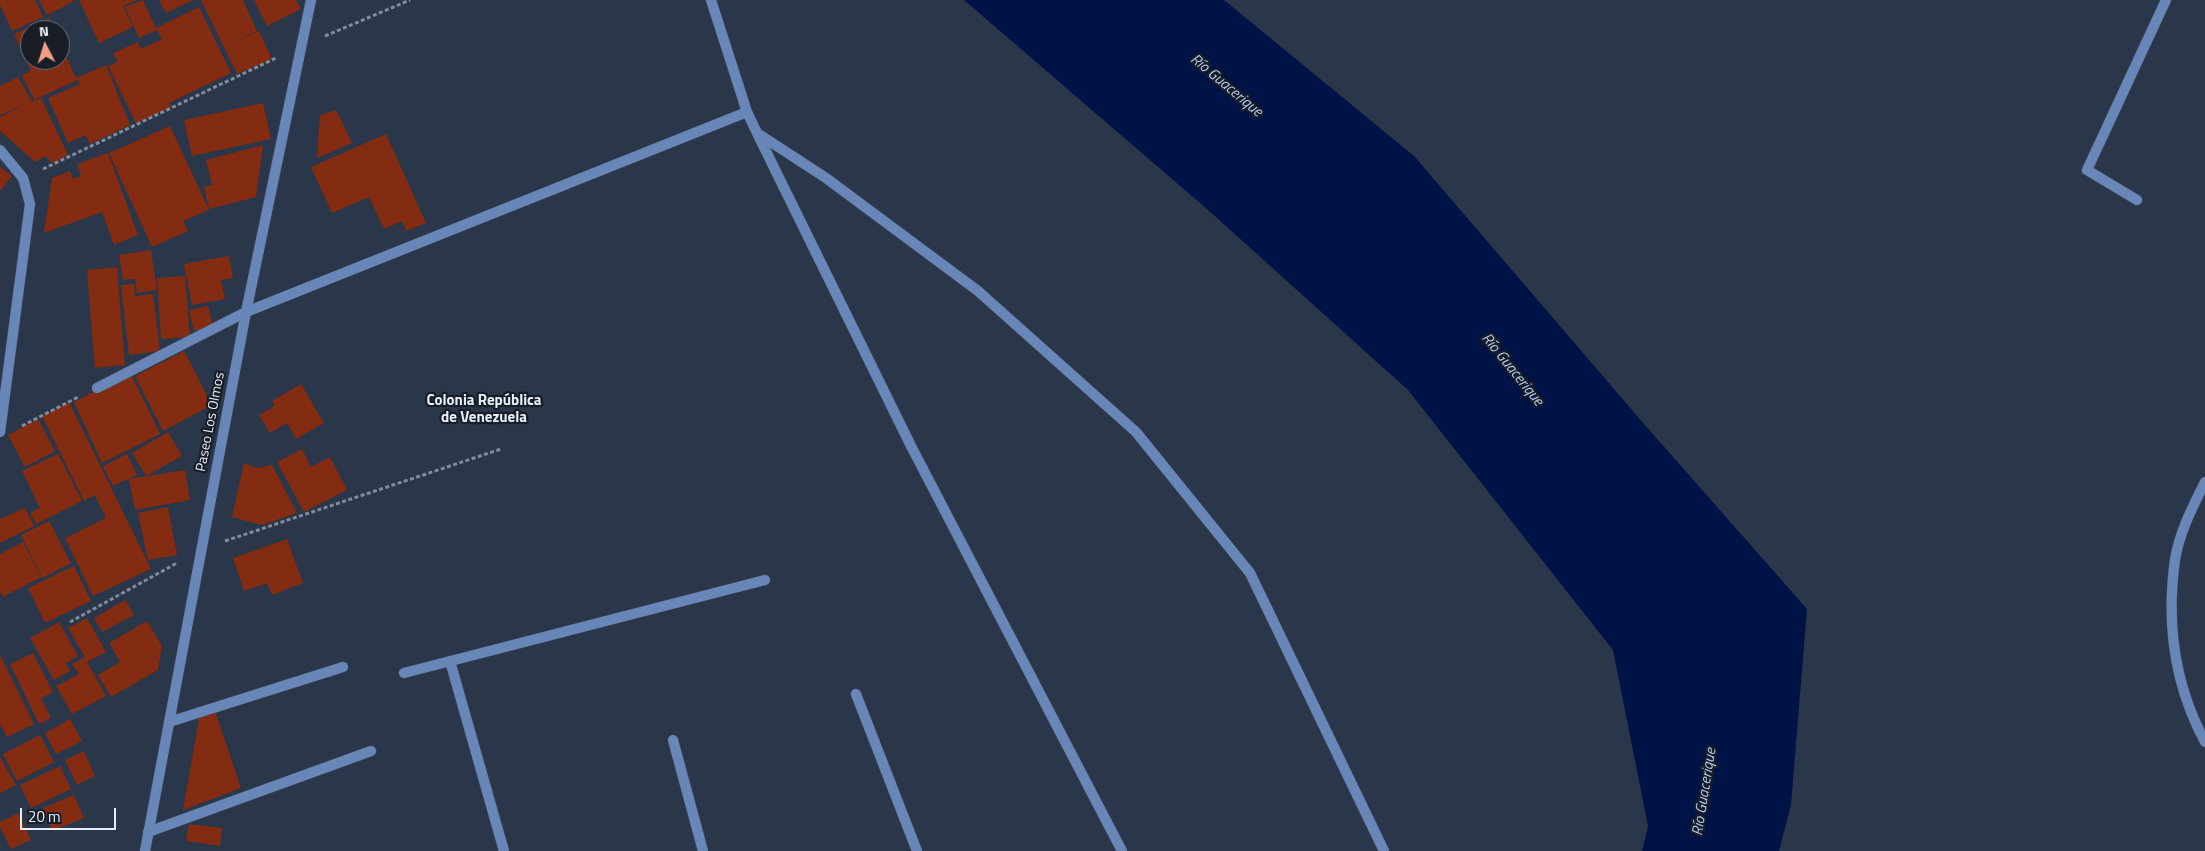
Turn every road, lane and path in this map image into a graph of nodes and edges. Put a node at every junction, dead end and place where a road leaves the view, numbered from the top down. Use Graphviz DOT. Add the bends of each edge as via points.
graph roads {
  1 [pos="312,0"];
  2 [pos="410,0"];
  3 [pos="711,0"];
  4 [pos="2166,0"];
  5 [pos="302,46"];
  6 [pos="747,112"];
  7 [pos="757,133"];
  8 [pos="0,150"];
  9 [pos="23,178"];
  10 [pos="2136,200"];
  11 [pos="246,312"];
  12 [pos="97,388"];
  13 [pos="18,428"];
  14 [pos="0,432"];
  15 [pos="501,449"];
  16 [pos="2205,482"];
  17 [pos="202,549"];
  18 [pos="765,580"];
  19 [pos="70,622"];
  20 [pos="450,661"];
  21 [pos="342,667"];
  22 [pos="404,673"];
  23 [pos="856,694"];
  24 [pos="169,722"];
  25 [pos="673,740"];
  26 [pos="2205,742"];
  27 [pos="371,751"];
  28 [pos="148,832"];
  29 [pos="145,851"];
  30 [pos="504,851"];
  31 [pos="703,851"];
  32 [pos="916,851"];
  33 [pos="1122,851"];
  34 [pos="1384,851"];
  1 -- 5 [label="street, Paseo Los Olmos"];
  2 -- 5 [label="path"];
  3 -- 6 [label="street"];
  4 -- 10 [label="street" via="2087,170"];
  5 -- 9 [label="path"];
  5 -- 11 [label="street, Paseo Los Olmos"];
  6 -- 7 [label="street"];
  6 -- 11 [label="street"];
  7 -- 33 [label="street" via="911,446"];
  7 -- 34 [label="street" via="826,178 978,291 1136,432 1250,573"];
  8 -- 9 [label="street"];
  9 -- 14 [label="street" via="30,204"];
  11 -- 12 [label="street"];
  11 -- 17 [label="street, Paseo Los Olmos"];
  12 -- 13 [label="path"];
  15 -- 17 [label="path"];
  16 -- 26 [label="street" via="2190,512 2175,559 2172,614 2176,666 2190,714"];
  17 -- 19 [label="path"];
  17 -- 24 [label="street, Paseo Los Olmos"];
  18 -- 20 [label="street"];
  20 -- 22 [label="street"];
  20 -- 30 [label="street"];
  21 -- 24 [label="street"];
  23 -- 32 [label="street"];
  24 -- 28 [label="street, Paseo Los Olmos"];
  25 -- 31 [label="street"];
  27 -- 28 [label="street"];
  28 -- 29 [label="street, Paseo Los Olmos"];
}
